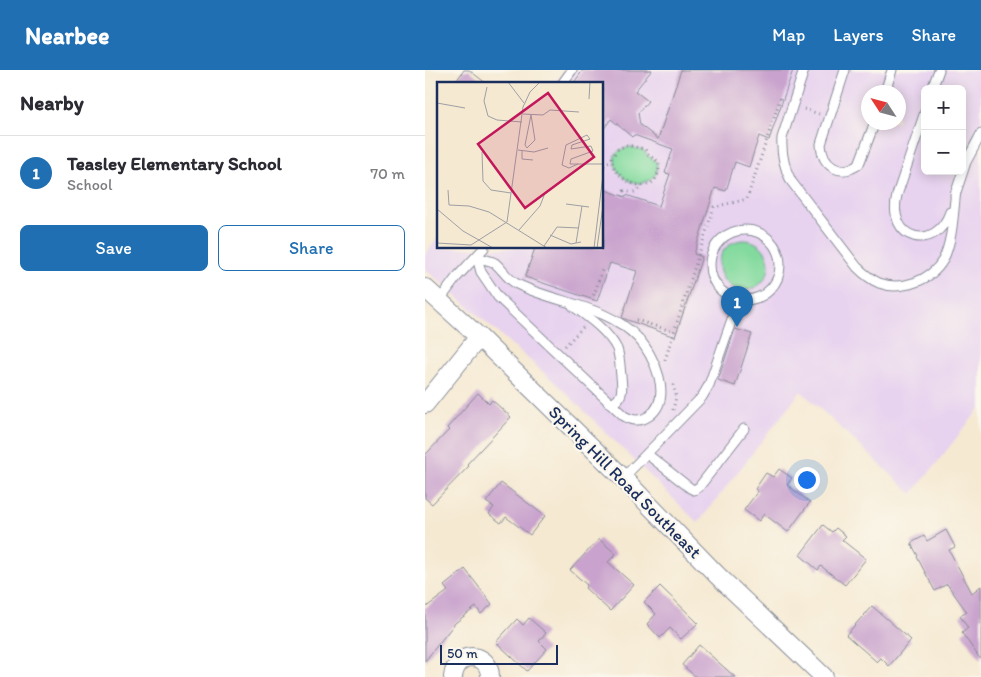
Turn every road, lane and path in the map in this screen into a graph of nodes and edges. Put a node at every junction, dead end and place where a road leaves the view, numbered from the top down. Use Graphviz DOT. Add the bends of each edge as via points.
graph roads {
  1 [pos="573,70"];
  2 [pos="804,70"];
  3 [pos="845,70"];
  4 [pos="892,70"];
  5 [pos="939,70"];
  6 [pos="564,82"];
  7 [pos="887,85"];
  8 [pos="934,85"];
  9 [pos="782,93"];
  10 [pos="921,124"];
  11 [pos="872,130"];
  12 [pos="981,134"];
  13 [pos="612,161"];
  14 [pos="604,163"];
  15 [pos="642,185"];
  16 [pos="956,191"];
  17 [pos="622,196"];
  18 [pos="483,249"];
  19 [pos="477,257"];
  20 [pos="425,288"];
  21 [pos="562,299"];
  22 [pos="739,299"];
  23 [pos="439,301"];
  24 [pos="479,337"];
  25 [pos="667,368"];
  26 [pos="673,382"];
  27 [pos="609,402"];
  28 [pos="425,404"];
  29 [pos="668,416"];
  30 [pos="744,429"];
  31 [pos="647,454"];
  32 [pos="623,478"];
  33 [pos="453,677"];
  34 [pos="490,677"];
  35 [pos="825,677"];
  1 -- 6 [label="lane"];
  2 -- 16 [label="lane" via="782,138 785,170 864,274 881,284 902,286 931,274 943,260 948,244"];
  3 -- 11 [label="lane" via="821,144 826,162 846,170 854,168 859,164"];
  4 -- 7 [label="lane"];
  5 -- 8 [label="lane"];
  9 -- 25 [label="path" via="747,199 714,207 665,360"];
  10 -- 16 [label="lane" via="897,195 896,220 909,234 926,237 934,234 947,220"];
  12 -- 16 [label="lane"];
  13 -- 14 [label="path"];
  13 -- 15 [label="path" via="622,177 632,184"];
  13 -- 15 [label="path" via="614,154 626,146 647,151 659,163 659,170 654,181"];
  15 -- 17 [label="path" via="637,192 624,191"];
  18 -- 19 [label="lane"];
  19 -- 21 [label="lane" via="493,262 515,283"];
  19 -- 23 [label="lane"];
  19 -- 27 [label="lane" via="481,272 498,297"];
  20 -- 23 [label="street, Spring Hill Road Southeast"];
  21 -- 27 [label="lane" via="601,328 613,342 622,394 618,400"];
  21 -- 27 [label="lane" via="589,308 627,329 638,338 654,363 661,397 652,414 631,420"];
  22 -- 22 [label="lane" via="753,299 764,294 778,276 779,259 773,244 754,231 731,233 715,248 711,259 714,281 721,290"];
  22 -- 31 [label="lane" via="702,397"];
  23 -- 24 [label="street, Spring Hill Road Southeast"];
  24 -- 28 [label="street"];
  24 -- 32 [label="street, Spring Hill Road Southeast"];
  26 -- 29 [label="path" via="676,398"];
  30 -- 31 [label="lane" via="694,490"];
  31 -- 32 [label="lane"];
  32 -- 35 [label="street, Spring Hill Road Southeast" via="717,576"];
  33 -- 34 [label="street" via="461,660 472,657 479,658 488,666"];
}
